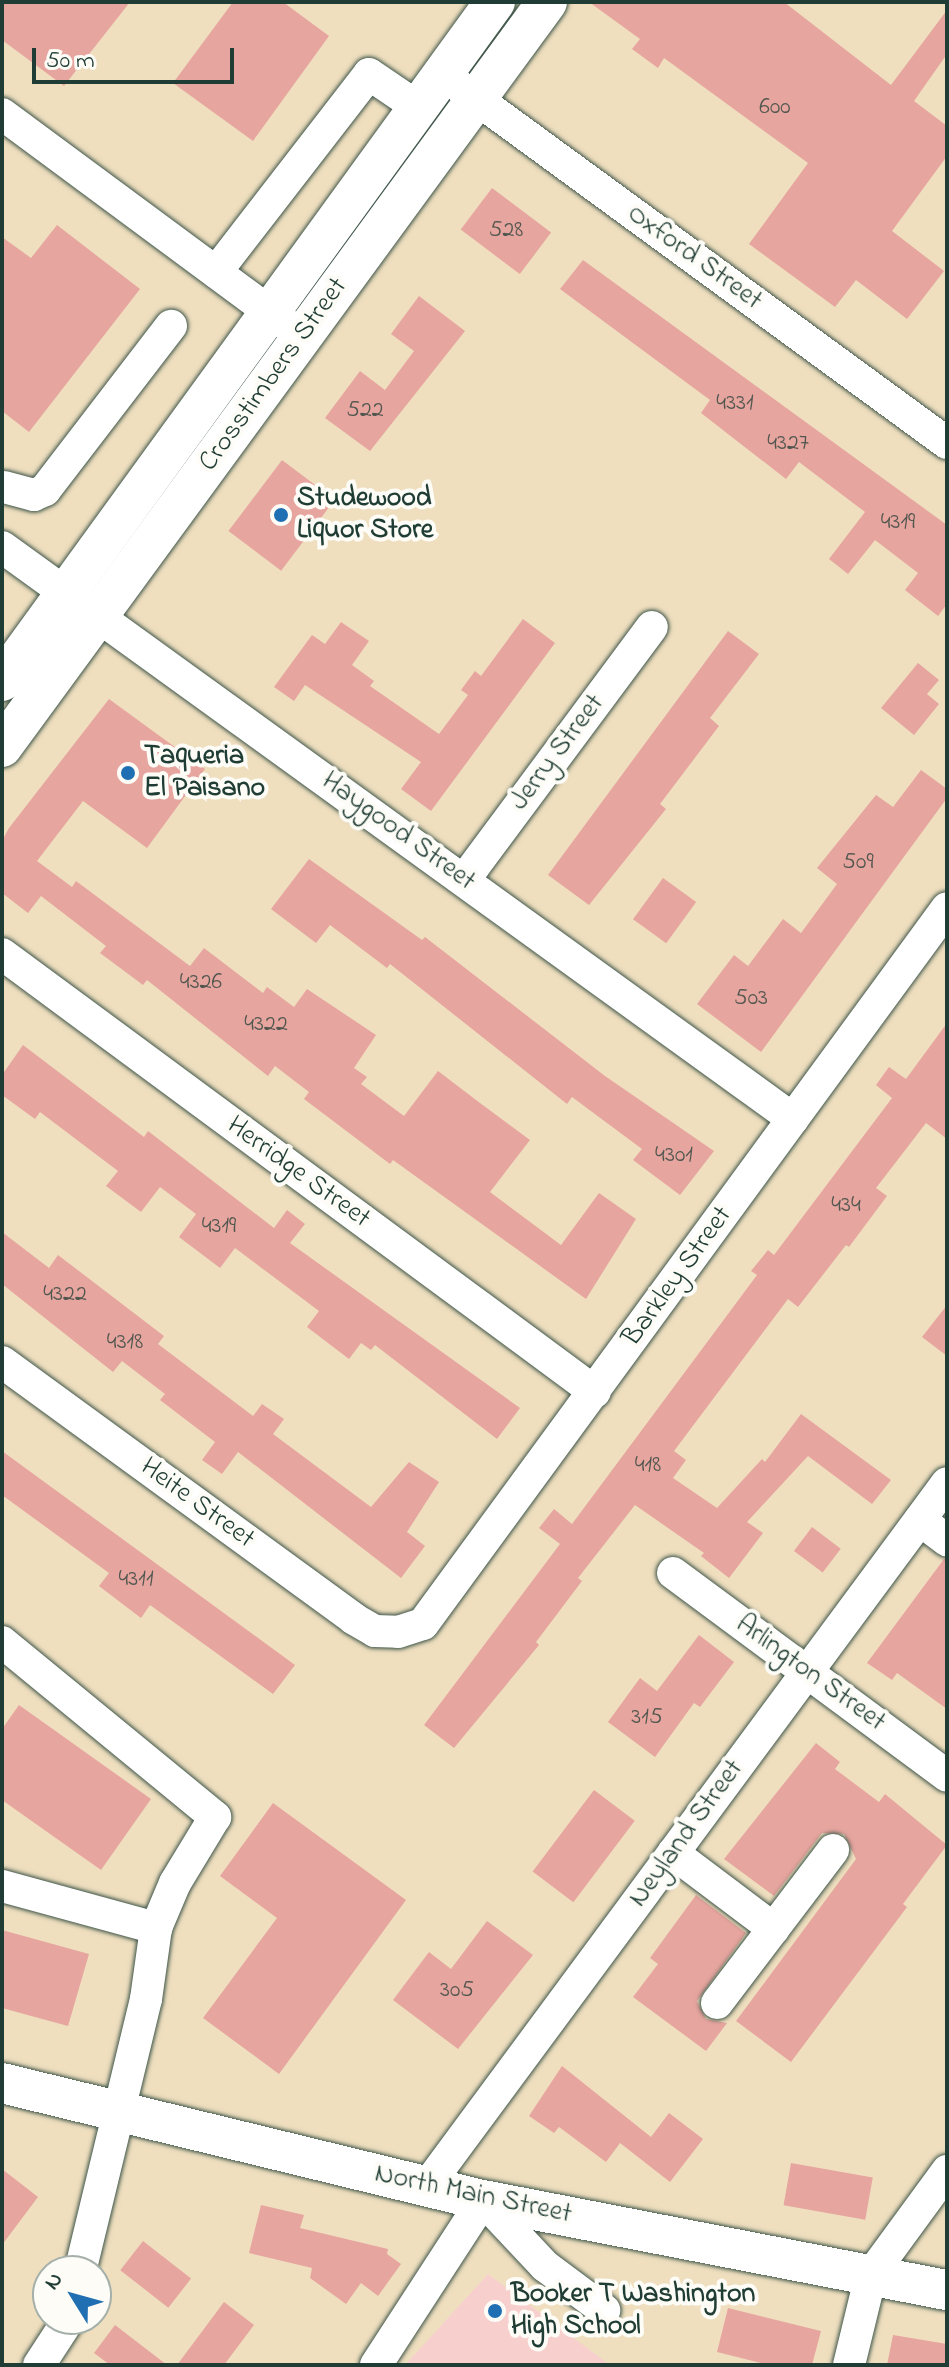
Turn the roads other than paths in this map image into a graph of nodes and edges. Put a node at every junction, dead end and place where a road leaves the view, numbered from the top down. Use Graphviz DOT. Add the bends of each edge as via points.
graph roads {
  1 [pos="495,2"];
  2 [pos="547,2"];
  3 [pos="441,73"];
  4 [pos="475,98"];
  5 [pos="416,106"];
  6 [pos="2,114"];
  7 [pos="216,272"];
  8 [pos="268,310"];
  9 [pos="171,326"];
  10 [pos="302,336"];
  11 [pos="947,443"];
  12 [pos="3,488"];
  13 [pos="2,547"];
  14 [pos="67,594"];
  15 [pos="100,618"];
  16 [pos="652,627"];
  17 [pos="8,660"];
  18 [pos="2,747"];
  19 [pos="464,880"];
  20 [pos="947,908"];
  21 [pos="2,954"];
  22 [pos="793,1119"];
  23 [pos="2,1362"];
  24 [pos="595,1392"];
  25 [pos="947,1483"];
  26 [pos="920,1520"];
  27 [pos="947,1540"];
  28 [pos="673,1573"];
  29 [pos="398,1632"];
  30 [pos="2,1642"];
  31 [pos="808,1670"];
  32 [pos="947,1776"];
  33 [pos="833,1850"];
  34 [pos="673,1853"];
  35 [pos="2,1886"];
  36 [pos="156,1928"];
  37 [pos="774,1929"];
  38 [pos="717,2003"];
  39 [pos="2,2083"];
  40 [pos="116,2110"];
  41 [pos="947,2171"];
  42 [pos="427,2186"];
  43 [pos="483,2200"];
  44 [pos="84,2255"];
  45 [pos="871,2275"];
  46 [pos="947,2290"];
  47 [pos="604,2310"];
  48 [pos="59,2335"];
  49 [pos="39,2365"];
  50 [pos="376,2365"];
  51 [pos="849,2365"];
  1 -- 3 [label="main road, Crosstimbers Street"];
  2 -- 4 [label="main road, Crosstimbers Street"];
  3 -- 4 [label="street, Oxford Street"];
  3 -- 5 [label="main road, Crosstimbers Street"];
  4 -- 10 [label="main road, Crosstimbers Street"];
  4 -- 11 [label="street, Oxford Street"];
  5 -- 7 [label="street" via="369,74"];
  5 -- 8 [label="main road, Crosstimbers Street"];
  6 -- 7 [label="street"];
  7 -- 8 [label="street"];
  8 -- 10 [label="street"];
  8 -- 14 [label="main road, Crosstimbers Street"];
  9 -- 12 [label="street" via="45,490 34,495"];
  10 -- 15 [label="main road, Crosstimbers Street"];
  13 -- 14 [label="street, Haygood Street"];
  14 -- 15 [label="street, Haygood Street"];
  14 -- 17 [label="main road, Crosstimbers Street"];
  15 -- 18 [label="main road, Crosstimbers Street"];
  15 -- 19 [label="street, Haygood Street"];
  16 -- 19 [label="street, Jerry Street"];
  19 -- 22 [label="street, Haygood Street"];
  20 -- 22 [label="street, Barkley Street"];
  21 -- 24 [label="street, Herridge Street"];
  22 -- 24 [label="street, Barkley Street"];
  23 -- 29 [label="street, Heite Street" via="354,1619 375,1631"];
  24 -- 29 [label="street, Barkley Street" via="444,1600 423,1624"];
  25 -- 26 [label="street, Neyland Street"];
  26 -- 27 [label="street"];
  26 -- 31 [label="street, Neyland Street"];
  28 -- 31 [label="street, Arlington Street"];
  30 -- 36 [label="street" via="215,1817 175,1883"];
  31 -- 32 [label="street, Arlington Street"];
  31 -- 34 [label="street, Neyland Street"];
  33 -- 37 [label="street"];
  34 -- 37 [label="street"];
  34 -- 42 [label="street, Neyland Street"];
  35 -- 36 [label="street"];
  36 -- 40 [label="street" via="146,1999"];
  37 -- 38 [label="street"];
  39 -- 40 [label="main road, North Main Street"];
  40 -- 42 [label="main road, North Main Street"];
  40 -- 44 [label="street"];
  41 -- 45 [label="street"];
  42 -- 43 [label="main road, North Main Street"];
  43 -- 45 [label="main road, North Main Street"];
  43 -- 47 [label="street" via="545,2266"];
  43 -- 50 [label="street"];
  45 -- 46 [label="main road, North Main Street"];
  45 -- 51 [label="street"];
  48 -- 49 [label="street"];
}
